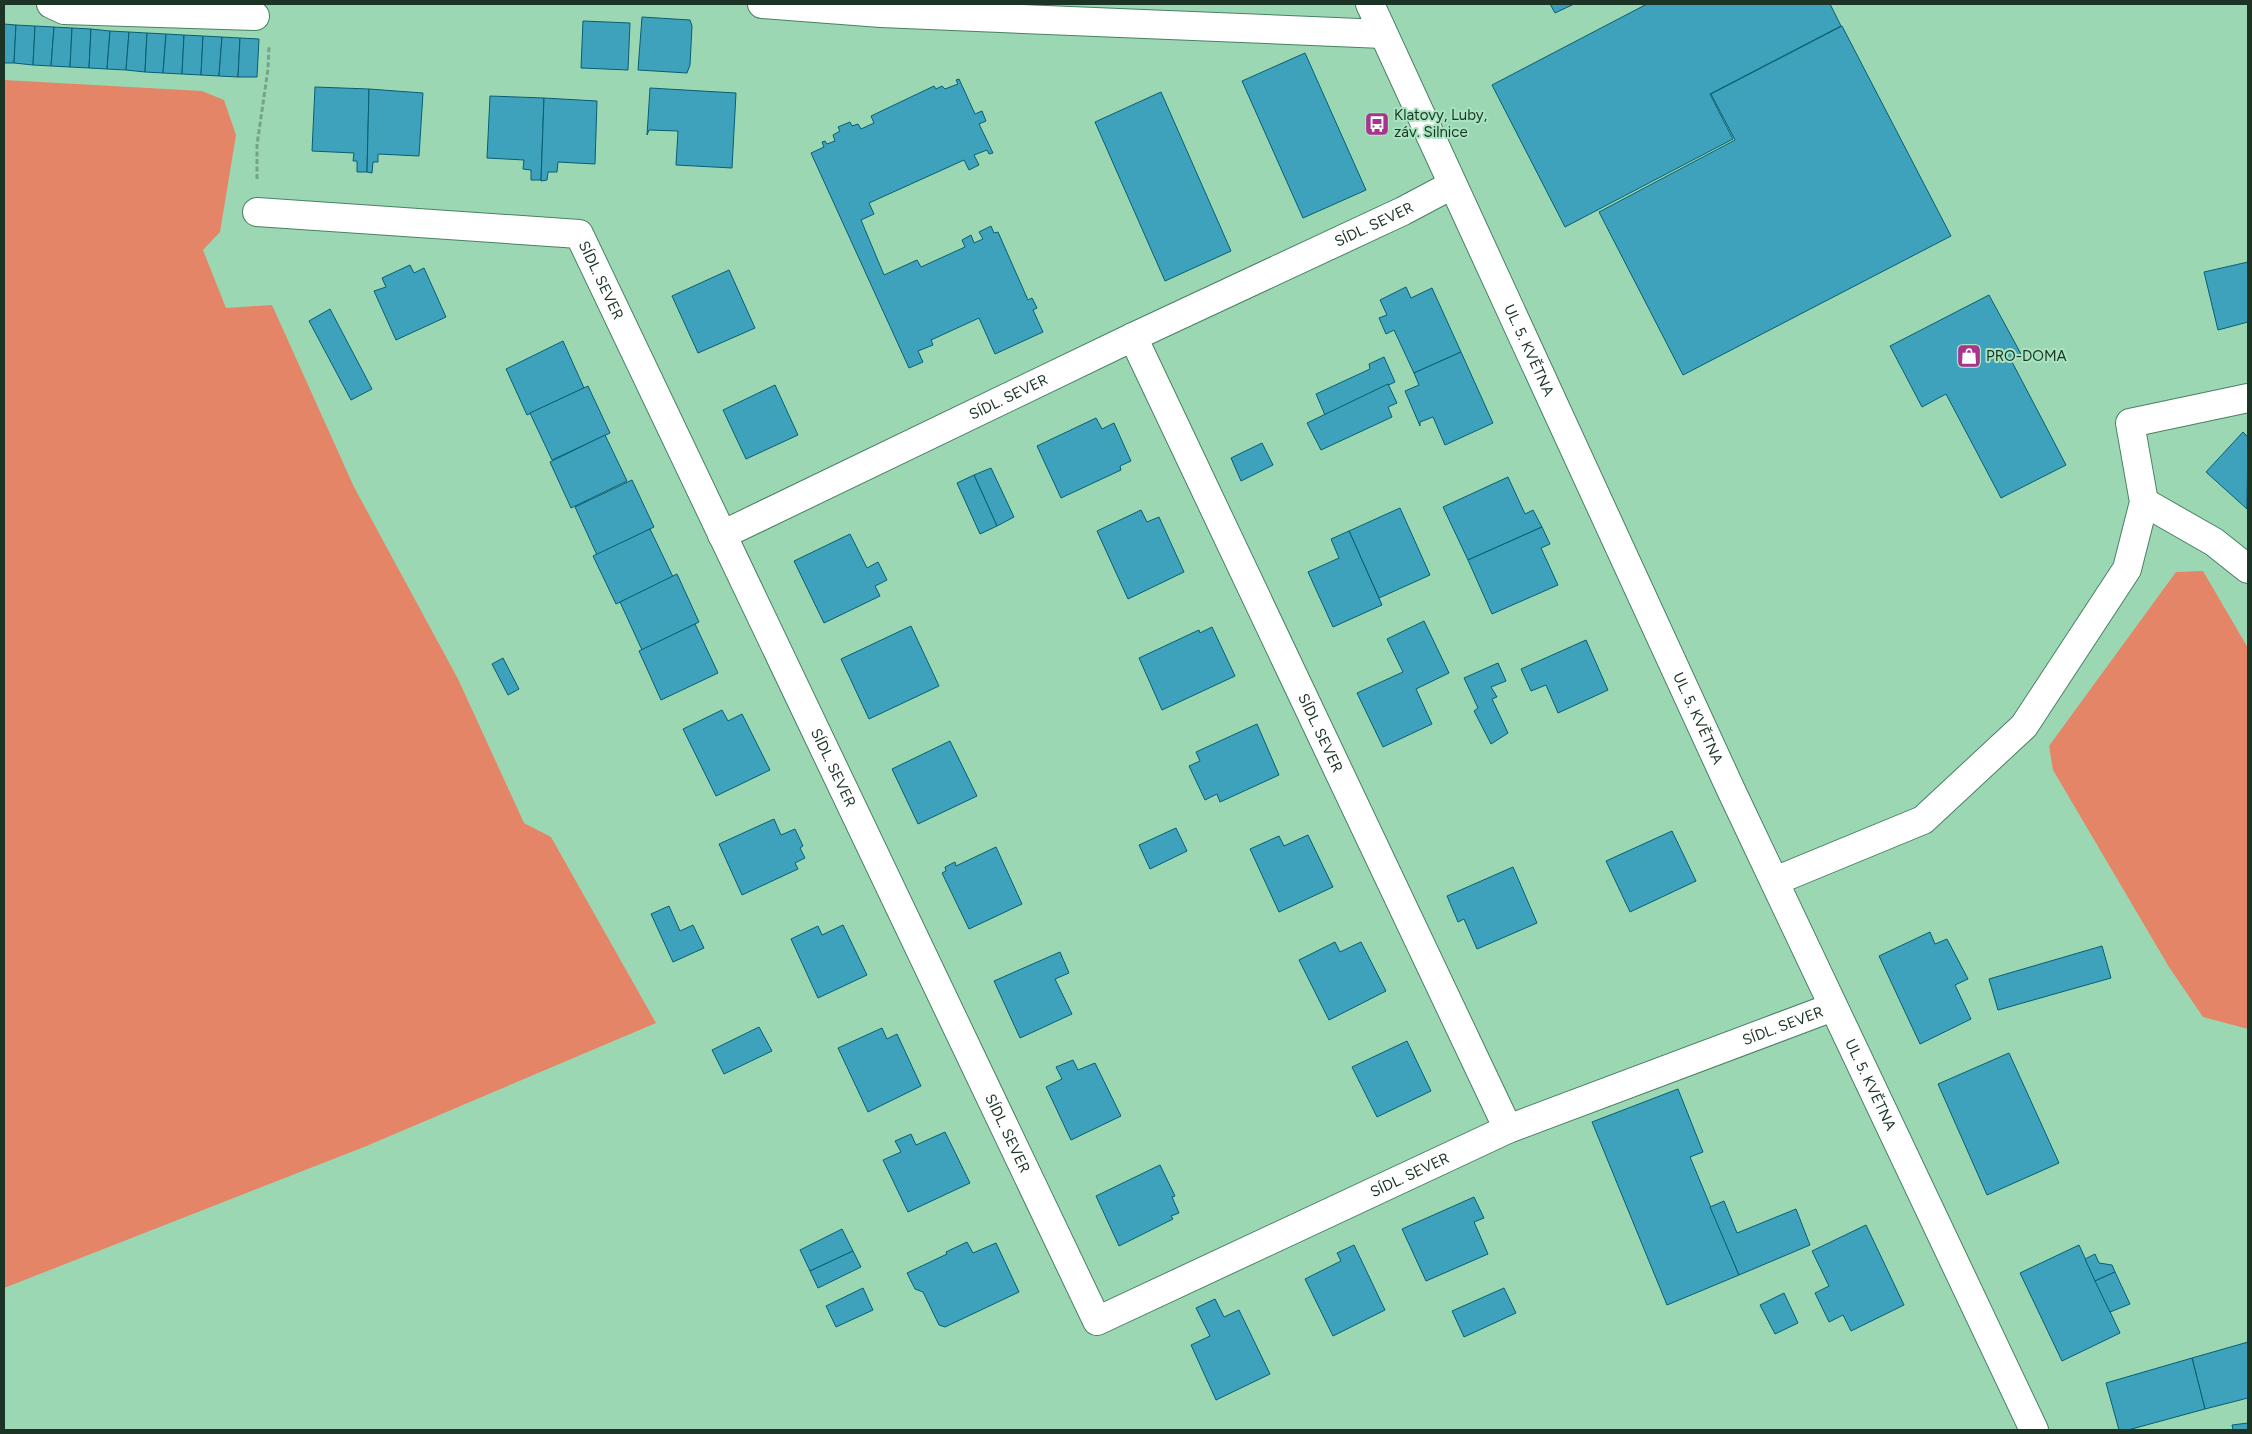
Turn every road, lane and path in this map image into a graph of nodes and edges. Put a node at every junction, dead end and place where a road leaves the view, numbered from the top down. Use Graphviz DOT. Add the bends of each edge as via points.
graph roads {
  1 [pos="51,4"];
  2 [pos="762,4"];
  3 [pos="1370,4"];
  4 [pos="255,16"];
  5 [pos="1383,34"];
  6 [pos="1452,185"];
  7 [pos="258,212"];
  8 [pos="1133,337"];
  9 [pos="2248,398"];
  10 [pos="2144,502"];
  11 [pos="722,535"];
  12 [pos="2248,569"];
  13 [pos="1775,881"];
  14 [pos="1833,1007"];
  15 [pos="1508,1129"];
  16 [pos="2034,1430"];
  1 -- 4 [label="street" via="64,10"];
  2 -- 5 [label="street" via="881,14"];
  3 -- 5 [label="street, UL. 5. KVĚTNA"];
  4 -- 7 [label="path" via="270,42 257,145"];
  5 -- 6 [label="street, UL. 5. KVĚTNA"];
  6 -- 8 [label="street, SÍDL. SEVER"];
  6 -- 13 [label="street, UL. 5. KVĚTNA"];
  7 -- 11 [label="street, SÍDL. SEVER" via="578,234"];
  8 -- 11 [label="street, SÍDL. SEVER"];
  8 -- 15 [label="street, SÍDL. SEVER"];
  9 -- 10 [label="street" via="2130,423"];
  10 -- 12 [label="street" via="2214,542"];
  10 -- 13 [label="street" via="2127,569 2024,726 1923,820"];
  11 -- 15 [label="street, SÍDL. SEVER" via="1097,1321"];
  13 -- 14 [label="street, UL. 5. KVĚTNA"];
  14 -- 15 [label="street, SÍDL. SEVER"];
  14 -- 16 [label="street, UL. 5. KVĚTNA"];
}
